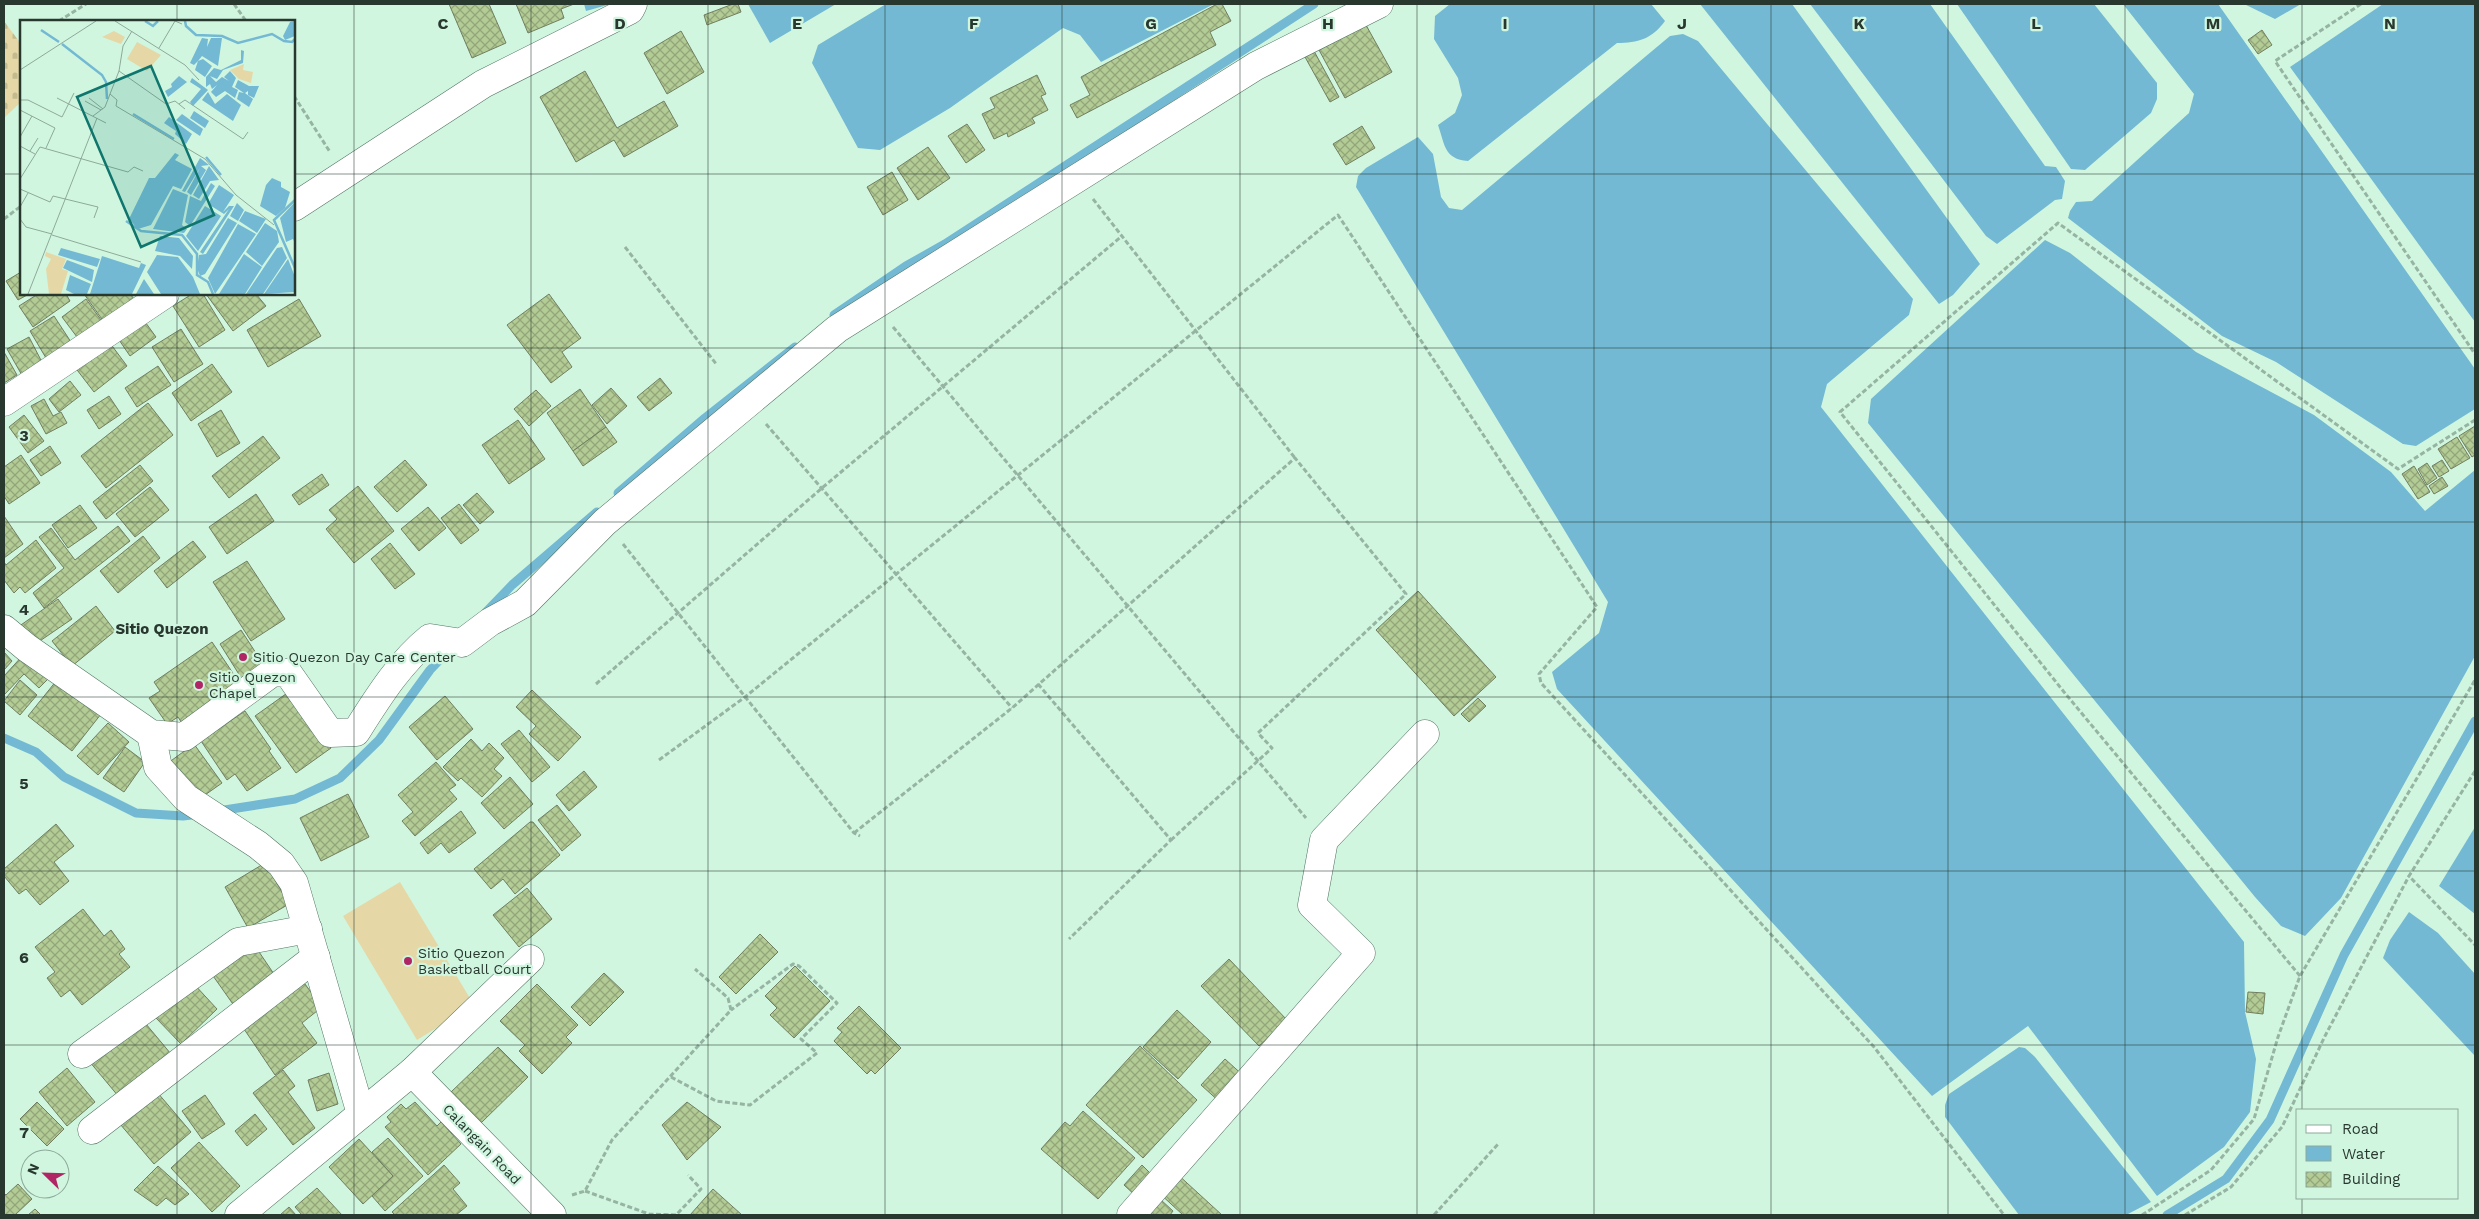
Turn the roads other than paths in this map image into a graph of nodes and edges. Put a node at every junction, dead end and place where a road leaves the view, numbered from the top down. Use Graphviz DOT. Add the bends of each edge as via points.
graph roads {
  1 [pos="633,4"];
  2 [pos="1379,4"];
  3 [pos="295,206"];
  4 [pos="164,295"];
  5 [pos="4,402"];
  6 [pos="4,628"];
  7 [pos="151,734"];
  8 [pos="1425,734"];
  9 [pos="308,929"];
  10 [pos="316,957"];
  11 [pos="530,959"];
  12 [pos="82,1054"];
  13 [pos="412,1072"];
  14 [pos="361,1114"];
  15 [pos="92,1130"];
  16 [pos="546,1209"];
  17 [pos="239,1215"];
  18 [pos="1131,1215"];
  1 -- 3 [label="street" via="630,10 483,84"];
  2 -- 7 [label="street" via="1256,66 837,330 605,522 525,603 490,622 462,643 430,638 418,648 380,695 356,732 330,733 288,673 273,672 184,737"];
  4 -- 5 [label="street"];
  6 -- 7 [label="street"];
  7 -- 9 [label="street" via="158,767 186,798 258,845 280,864 294,883"];
  8 -- 18 [label="street" via="1324,840 1312,905 1361,953"];
  9 -- 10 [label="street"];
  9 -- 12 [label="street" via="238,942"];
  10 -- 14 [label="street"];
  10 -- 15 [label="street"];
  11 -- 13 [label="street"];
  13 -- 14 [label="street"];
  13 -- 16 [label="street, Calangain Road"];
  14 -- 17 [label="street"];
}
